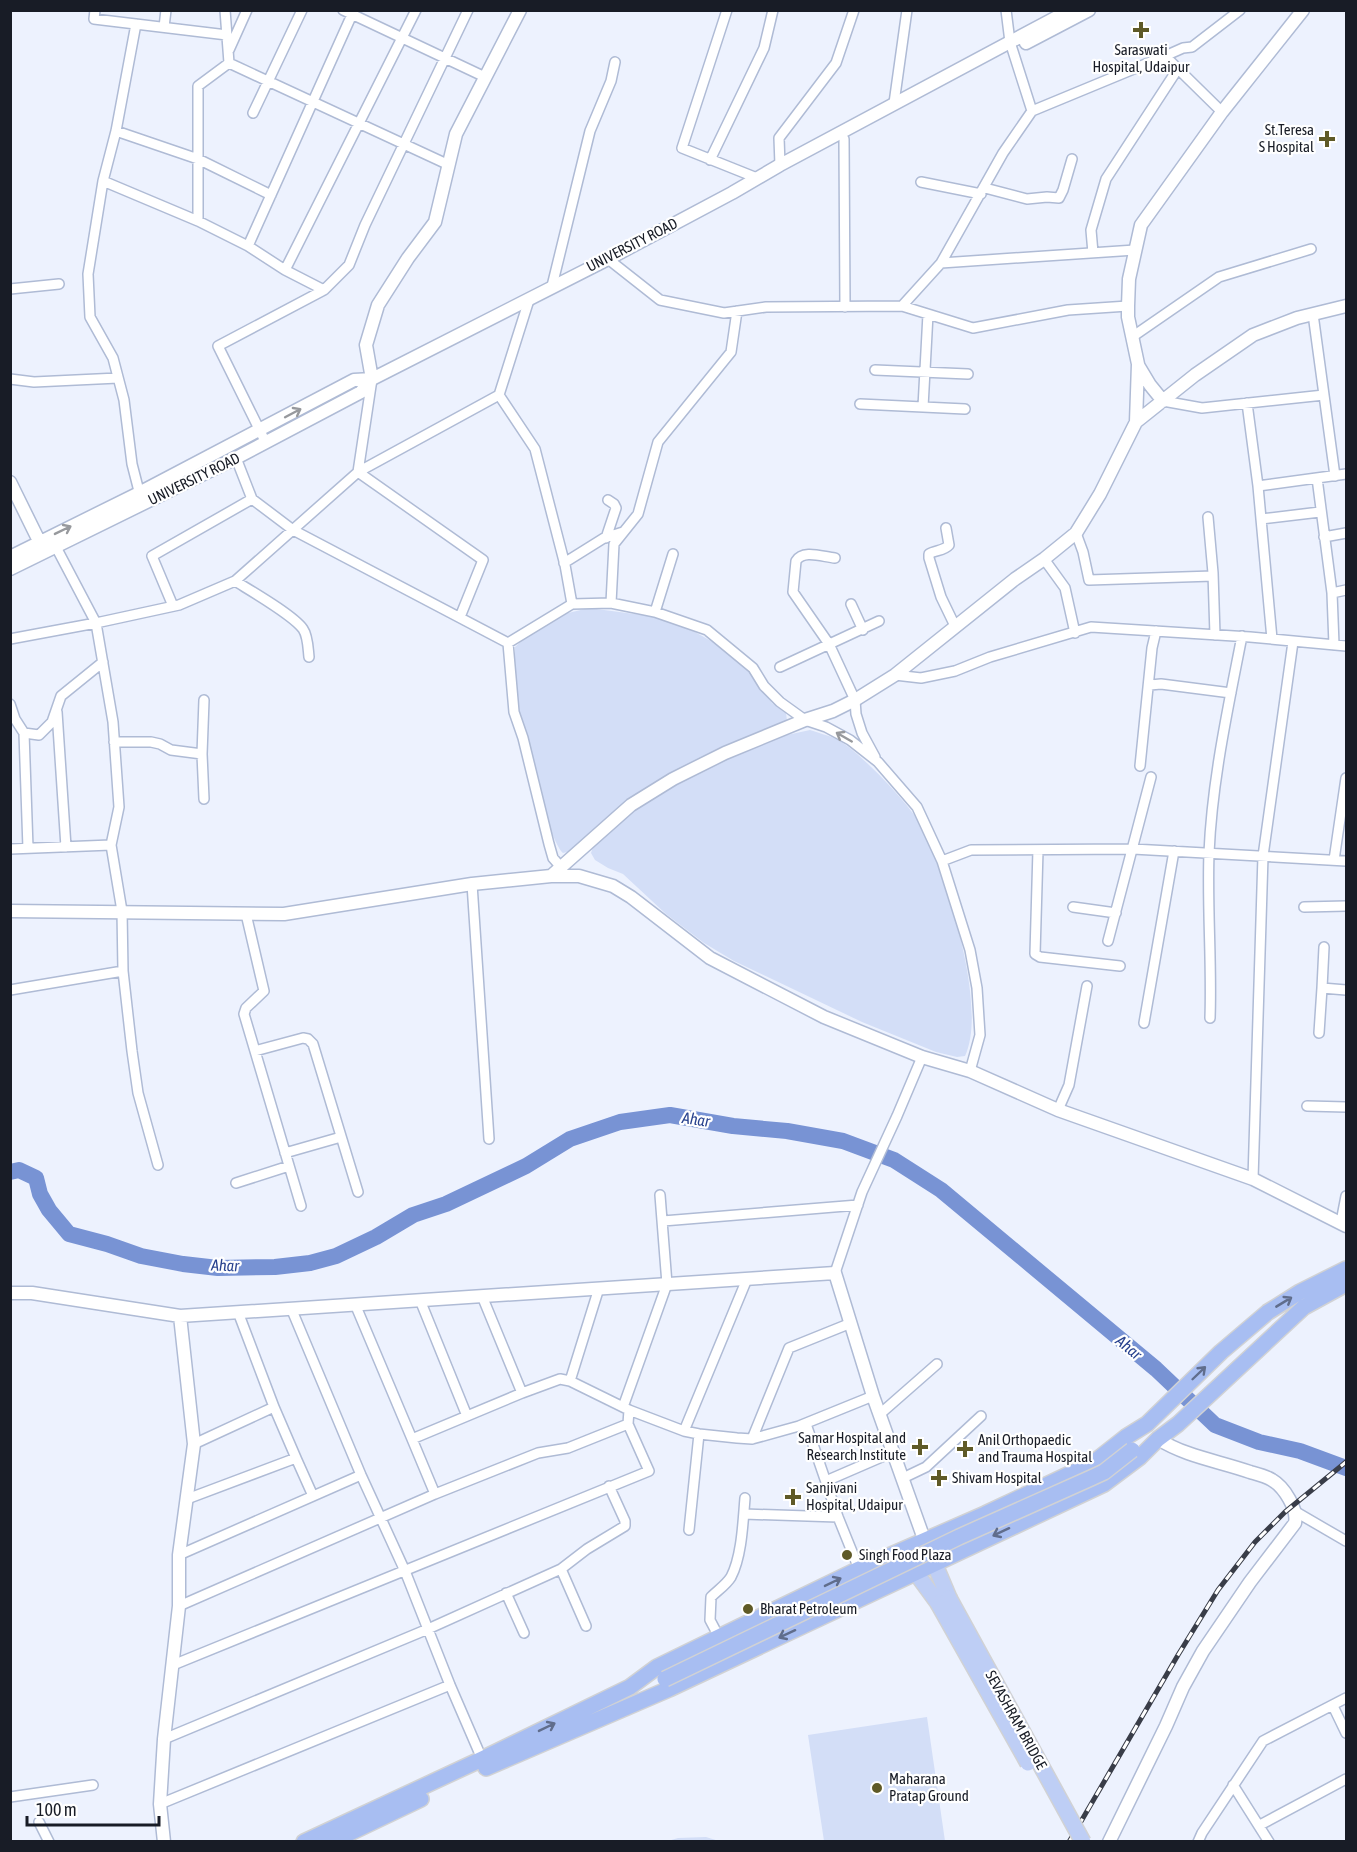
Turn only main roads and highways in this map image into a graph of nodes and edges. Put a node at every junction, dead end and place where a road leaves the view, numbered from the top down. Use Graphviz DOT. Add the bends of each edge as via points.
graph roads {
  1 [pos="1347,1269"];
  2 [pos="1347,1284"];
  3 [pos="1147,1424"];
  4 [pos="1158,1440"];
  5 [pos="1132,1450"];
  6 [pos="924,1539"];
  7 [pos="968,1547"];
  8 [pos="899,1551"];
  9 [pos="935,1563"];
  10 [pos="917,1574"];
  11 [pos="885,1588"];
  12 [pos="943,1600"];
  13 [pos="665,1679"];
  14 [pos="630,1687"];
  15 [pos="639,1701"];
  16 [pos="484,1764"];
  17 [pos="304,1842"];
  18 [pos="331,1842"];
  19 [pos="1072,1842"];
  20 [pos="1083,1842"];
  3 -- 1 [label="highway, one-way" via="1268,1312"];
  2 -- 4 [label="highway" via="1304,1307"];
  3 -- 5 [label="highway"];
  3 -- 6 [label="highway" via="1093,1463"];
  4 -- 5 [label="highway"];
  4 -- 7 [label="highway, one-way" via="1104,1484"];
  5 -- 13 [label="highway, bridge" via="1104,1472 959,1537"];
  6 -- 8 [label="highway"];
  6 -- 9 [label="main road"];
  7 -- 9 [label="highway"];
  7 -- 12 [label="main road" via="952,1562"];
  8 -- 10 [label="main road"];
  14 -- 8 [label="highway, one-way" via="657,1667"];
  9 -- 10 [label="highway"];
  9 -- 12 [label="main road"];
  10 -- 11 [label="highway"];
  10 -- 12 [label="main road"];
  11 -- 12 [label="main road" via="921,1588"];
  11 -- 15 [label="highway, one-way"];
  12 -- 19 [label="main road, SEVASHRAM BRIDGE, bridge"];
  12 -- 20 [label="main road, SEVASHRAM BRIDGE, bridge"];
  13 -- 14 [label="highway"];
  13 -- 15 [label="highway"];
  16 -- 14 [label="highway, one-way"];
  15 -- 16 [label="highway"];
  16 -- 17 [label="highway"];
  16 -- 18 [label="highway"];
}
